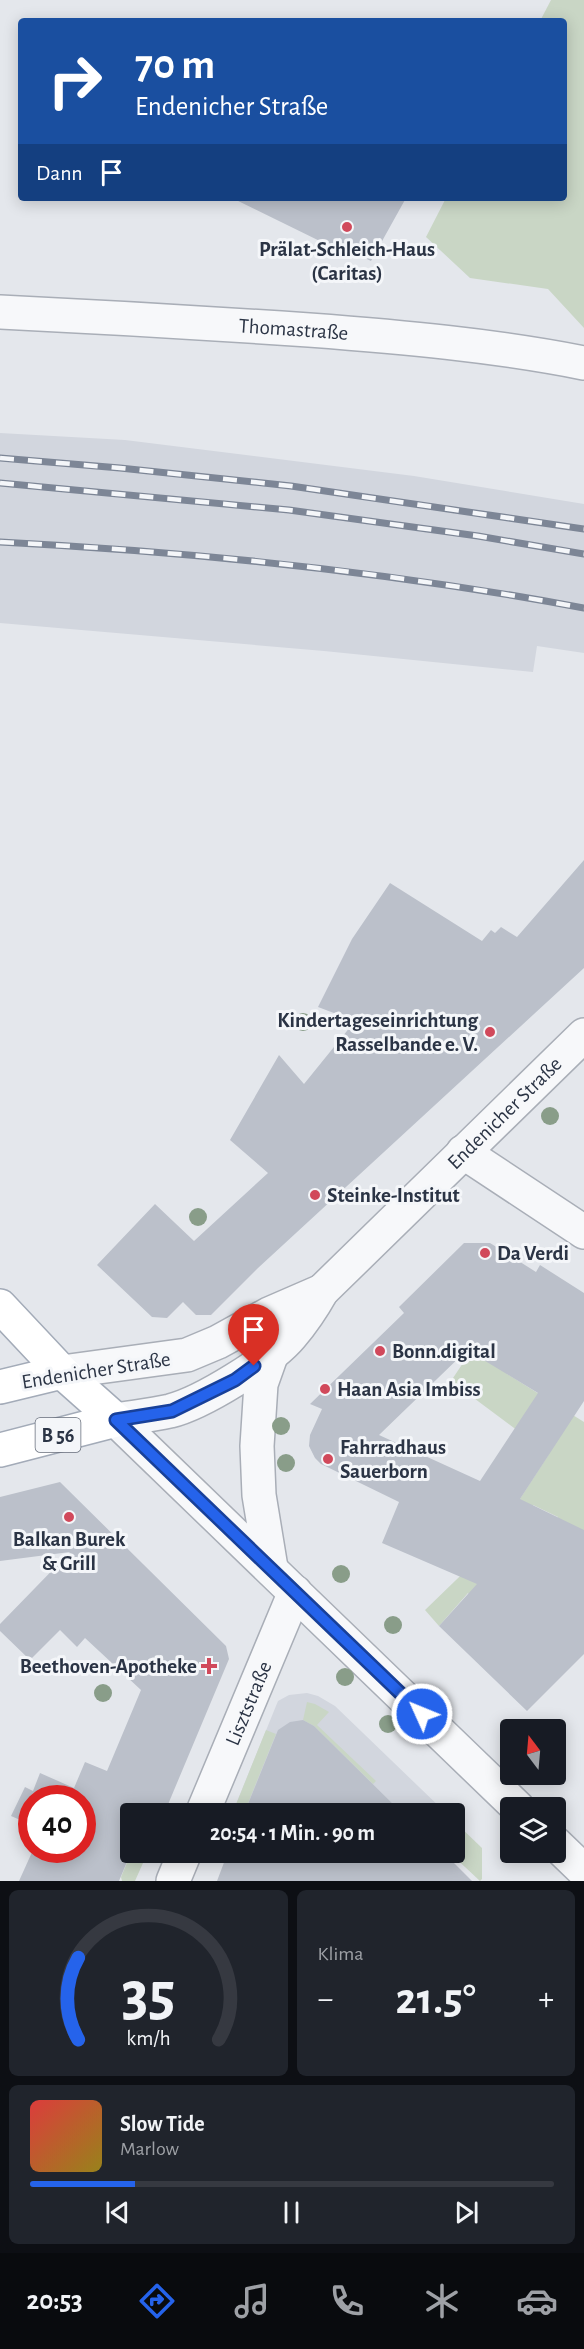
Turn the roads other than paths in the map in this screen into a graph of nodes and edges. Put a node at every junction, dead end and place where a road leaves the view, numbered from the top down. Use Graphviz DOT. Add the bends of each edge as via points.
graph roads {
  1 [pos="0,312"];
  2 [pos="584,363"];
  3 [pos="584,1035"];
  4 [pos="463,1152"];
  5 [pos="584,1232"];
  6 [pos="322,1291"];
  7 [pos="0,1306"];
  8 [pos="272,1353"];
  9 [pos="62,1372"];
  10 [pos="0,1387"];
  11 [pos="116,1420"];
  12 [pos="0,1450"];
  13 [pos="271,1568"];
  14 [pos="296,1592"];
  15 [pos="507,1797"];
  16 [pos="207,1803"];
  17 [pos="566,1854"];
  18 [pos="180,1863"];
  19 [pos="584,1871"];
  20 [pos="173,1881"];
  1 -- 2 [label="street, Thomastraße" via="432,339"];
  3 -- 4 [label="street, Endenicher Straße"];
  4 -- 5 [label="street"];
  4 -- 6 [label="street, Endenicher Straße"];
  6 -- 8 [label="street, Endenicher Straße" via="290,1338"];
  6 -- 9 [label="street, Endenicher Straße" via="187,1355"];
  7 -- 9 [label="main road, B 56"];
  8 -- 11 [label="street, Endenicher Straße" via="235,1380 172,1411"];
  8 -- 13 [label="street" via="261,1384 257,1446 259,1495"];
  9 -- 10 [label="main road, Endenicher Straße"];
  9 -- 11 [label="main road, B 56"];
  11 -- 12 [label="main road, Endenicher Straße / B 56"];
  11 -- 13 [label="street"];
  13 -- 14 [label="street"];
  14 -- 15 [label="street"];
  14 -- 16 [label="street, Lisztstraße"];
  17 -- 19 [label="street"];
  18 -- 20 [label="street"];
}
